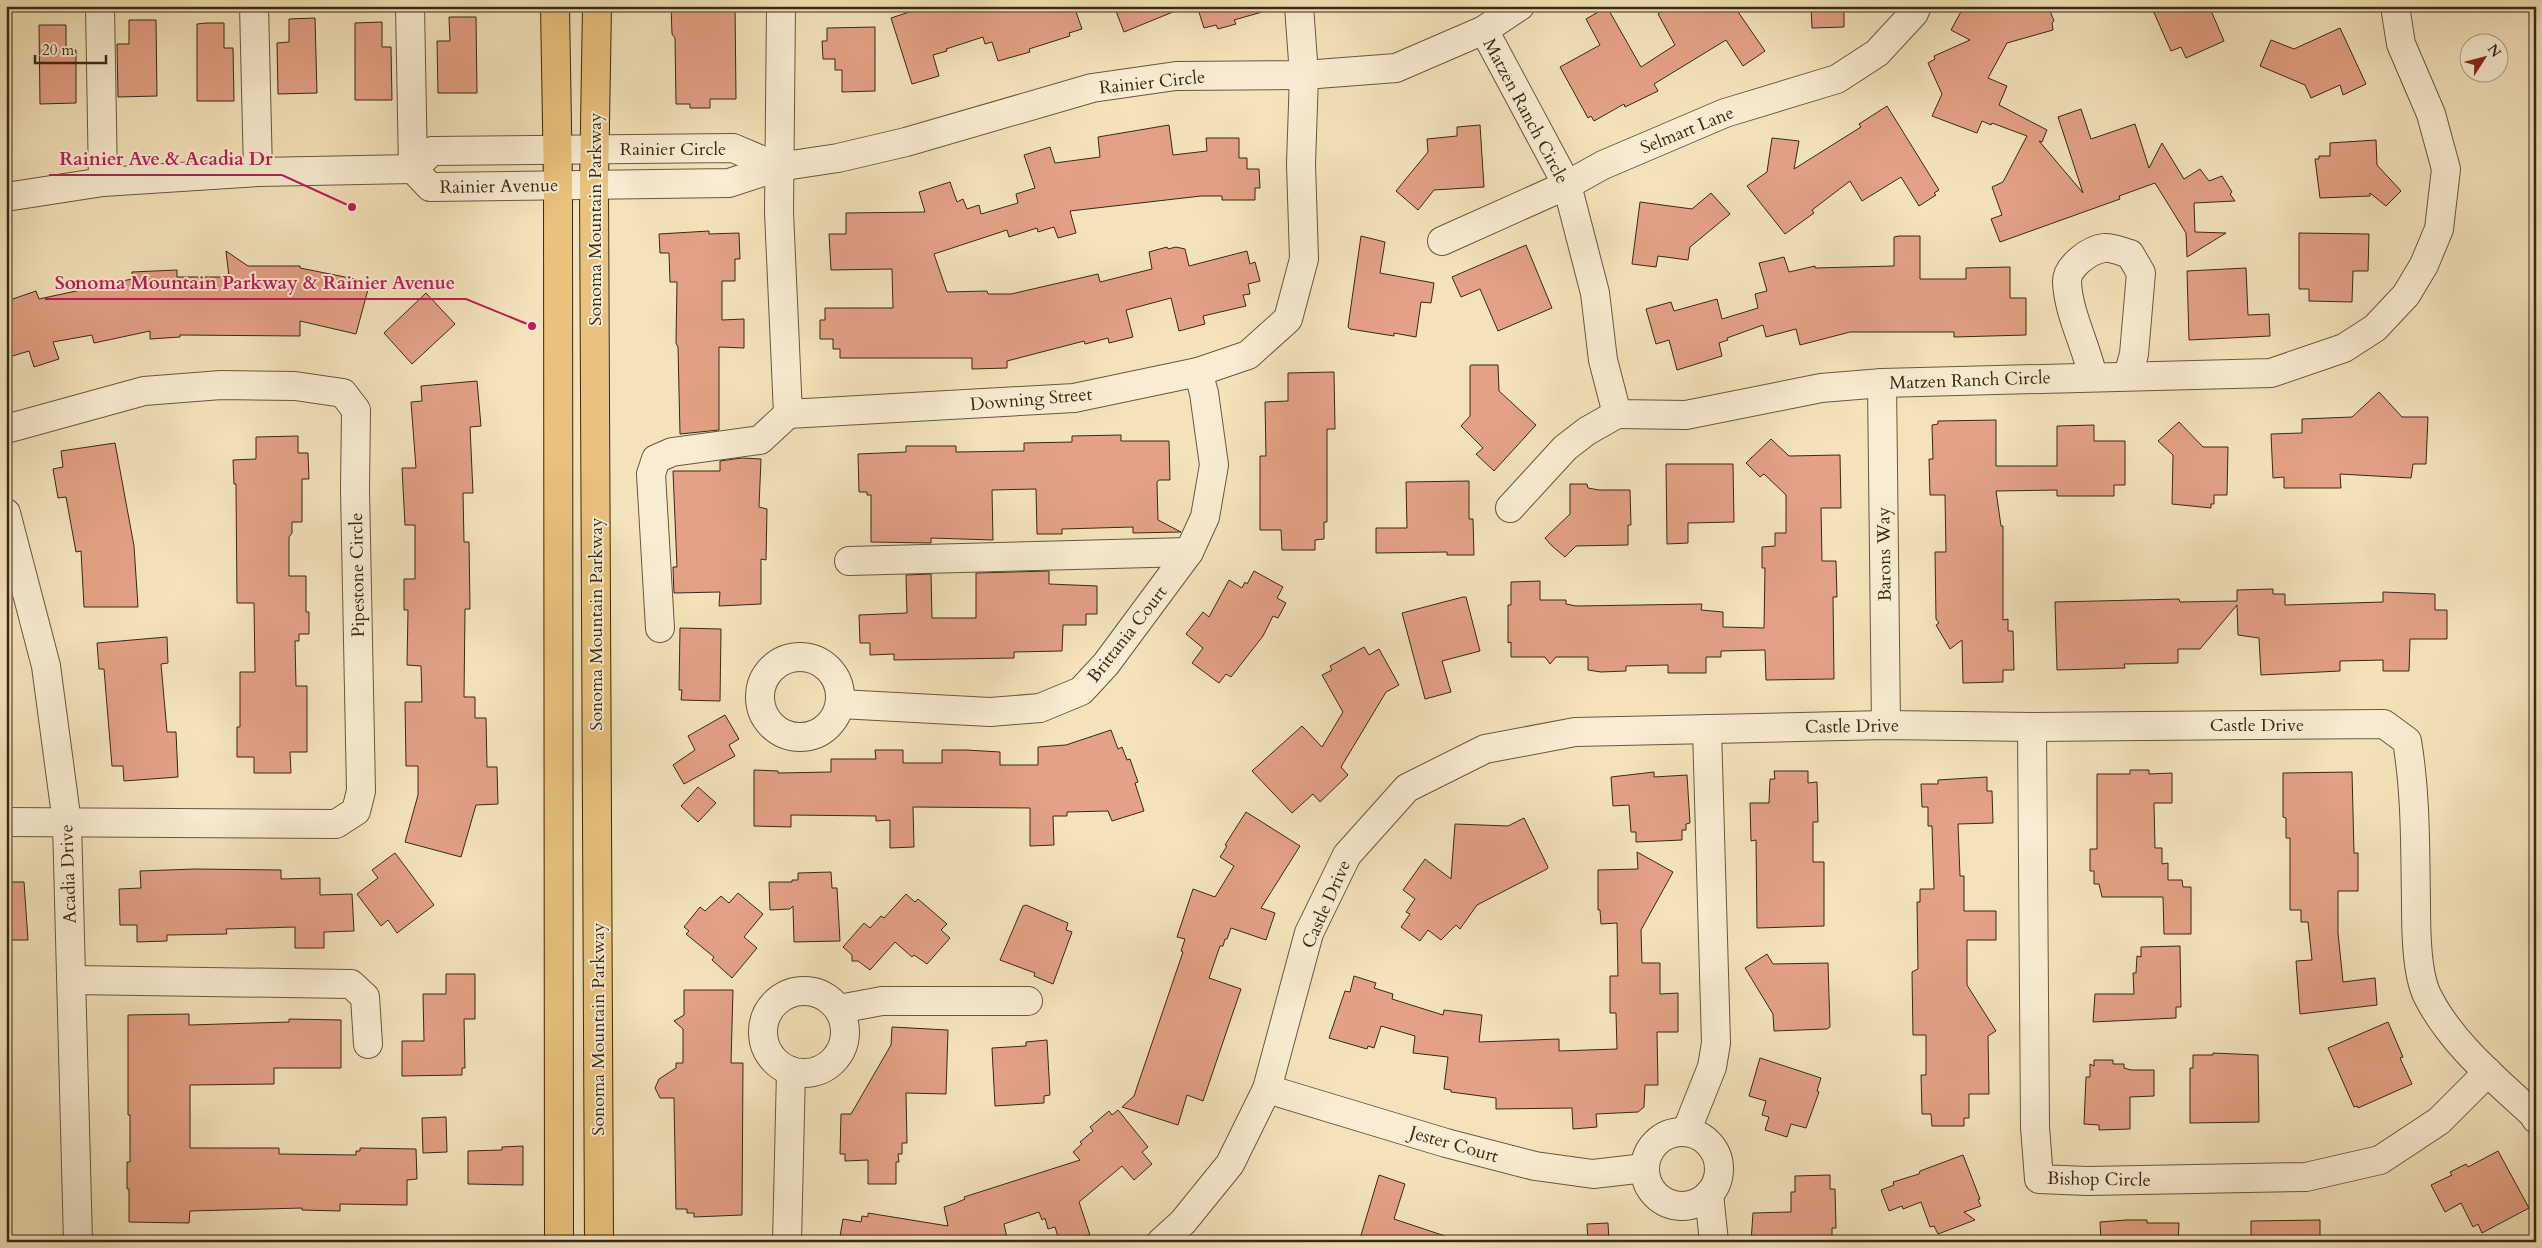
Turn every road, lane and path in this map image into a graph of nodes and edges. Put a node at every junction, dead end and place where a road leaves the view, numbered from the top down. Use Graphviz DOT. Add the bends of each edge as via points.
graph roads {
  1 [pos="100,6"];
  2 [pos="254,6"];
  3 [pos="410,6"];
  4 [pos="555,6"];
  5 [pos="598,6"];
  6 [pos="781,6"];
  7 [pos="1299,6"];
  8 [pos="1520,6"];
  9 [pos="1917,6"];
  10 [pos="2395,6"];
  11 [pos="1484,30"];
  12 [pos="1304,76"];
  13 [pos="557,150"];
  14 [pos="594,150"];
  15 [pos="778,167"];
  16 [pos="413,169"];
  17 [pos="258,172"];
  18 [pos="103,182"];
  19 [pos="594,185"];
  20 [pos="1567,185"];
  21 [pos="558,186"];
  22 [pos="6,197"];
  23 [pos="1442,241"];
  24 [pos="1198,372"];
  25 [pos="2128,376"];
  26 [pos="2093,377"];
  27 [pos="1882,383"];
  28 [pos="788,414"];
  29 [pos="1617,414"];
  30 [pos="6,429"];
  31 [pos="1510,508"];
  32 [pos="6,513"];
  33 [pos="1189,552"];
  34 [pos="849,561"];
  35 [pos="660,628"];
  36 [pos="840,704"];
  37 [pos="1886,725"];
  38 [pos="2032,727"];
  39 [pos="1707,729"];
  40 [pos="6,822"];
  41 [pos="68,823"];
  42 [pos="72,980"];
  43 [pos="1028,1001"];
  44 [pos="839,1009"];
  45 [pos="368,1044"];
  46 [pos="791,1071"];
  47 [pos="2488,1072"];
  48 [pos="1267,1090"];
  49 [pos="2536,1119"];
  50 [pos="1686,1132"];
  51 [pos="1645,1168"];
  52 [pos="1709,1194"];
  53 [pos="78,1242"];
  54 [pos="559,1242"];
  55 [pos="599,1242"];
  56 [pos="787,1242"];
  57 [pos="1161,1242"];
  58 [pos="1714,1242"];
  1 -- 18 [label="street"];
  2 -- 17 [label="street"];
  3 -- 16 [label="street"];
  4 -- 13 [label="main road"];
  5 -- 14 [label="main road, Sonoma Mountain Parkway"];
  6 -- 15 [label="street"];
  7 -- 12 [label="street, Downing Street"];
  8 -- 11 [label="street, Rainier Circle"];
  9 -- 20 [label="street, Selmart Lane" via="1876,53 1837,79 1725,113 1603,165"];
  10 -- 25 [label="street, Matzen Ranch Circle" via="2401,44 2431,114 2446,169 2439,229 2424,265 2406,295 2375,328 2344,348 2271,373"];
  11 -- 12 [label="street, Rainier Circle" via="1396,68"];
  11 -- 20 [label="street, Matzen Ranch Circle"];
  12 -- 15 [label="street, Rainier Circle" via="1176,76 1092,88 906,142 838,158"];
  12 -- 24 [label="street, Downing Street" via="1300,164 1304,259 1288,320 1248,355"];
  13 -- 14 [label="street, Rainier Avenue"];
  13 -- 16 [label="street, Rainier Avenue" via="432,151"];
  13 -- 21 [label="main road"];
  14 -- 15 [label="street, Rainier Circle" via="733,148"];
  14 -- 19 [label="main road, Sonoma Mountain Parkway"];
  15 -- 19 [label="street, Rainier Circle" via="729,183"];
  15 -- 28 [label="street"];
  16 -- 17 [label="street"];
  16 -- 21 [label="street, Rainier Avenue" via="430,187"];
  17 -- 18 [label="street"];
  18 -- 22 [label="street"];
  19 -- 21 [label="street, Rainier Avenue"];
  19 -- 55 [label="main road, Sonoma Mountain Parkway"];
  20 -- 23 [label="street, Selmart Lane"];
  20 -- 29 [label="street, Matzen Ranch Circle" via="1594,293 1603,360"];
  21 -- 54 [label="main road"];
  24 -- 28 [label="street, Downing Street" via="1074,398"];
  24 -- 33 [label="street, Brittania Court" via="1214,465 1205,517"];
  25 -- 26 [label="street, Matzen Ranch Circle"];
  25 -- 26 [label="street" via="2134,354 2141,272 2130,254 2105,248 2080,258 2067,280 2071,308 2088,353"];
  26 -- 27 [label="street, Matzen Ranch Circle"];
  27 -- 29 [label="street, Matzen Ranch Circle" via="1821,388 1686,416"];
  27 -- 37 [label="street, Barons Way"];
  28 -- 35 [label="street" via="760,440 672,452 656,459 651,474"];
  29 -- 31 [label="street" via="1564,448"];
  30 -- 41 [label="street, Pipestone Circle" via="144,391 221,385 295,386 344,392 356,410 361,791 356,811 336,824"];
  32 -- 41 [label="street, Acadia Drive" via="46,666"];
  33 -- 34 [label="street"];
  33 -- 36 [label="street, Brittania Court" via="1106,664 1082,691 1040,708 990,712"];
  37 -- 38 [label="street, Castle Drive"];
  37 -- 39 [label="street, Castle Drive"];
  38 -- 47 [label="street, Castle Drive" via="2384,724 2407,742 2413,774 2417,946 2426,993 2446,1024"];
  38 -- 47 [label="street, Bishop Circle" via="2038,1179 2306,1177 2380,1160 2439,1121"];
  39 -- 48 [label="street, Castle Drive" via="1575,732 1484,748 1407,788 1347,855 1309,933"];
  39 -- 50 [label="street" via="1716,1043 1712,1067"];
  40 -- 41 [label="street"];
  41 -- 42 [label="street, Acadia Drive"];
  42 -- 45 [label="street" via="351,984 365,997"];
  42 -- 53 [label="street, Acadia Drive"];
  43 -- 44 [label="street" via="882,1001"];
  44 -- 46 [label="street" via="846,1032 838,1056 821,1070 807,1073"];
  44 -- 46 [label="street" via="822,994 802,990 782,997 768,1011 763,1037 771,1057 778,1065"];
  46 -- 56 [label="street"];
  47 -- 49 [label="street, Castle Drive"];
  48 -- 51 [label="street, Jester Court" via="1535,1166 1592,1174"];
  48 -- 57 [label="street, Castle Drive" via="1230,1164 1183,1222"];
  50 -- 51 [label="street" via="1665,1136 1654,1144"];
  50 -- 52 [label="street" via="1709,1143 1718,1158 1716,1183"];
  51 -- 52 [label="street" via="1654,1192 1673,1204 1699,1202"];
  52 -- 58 [label="street"];
}
